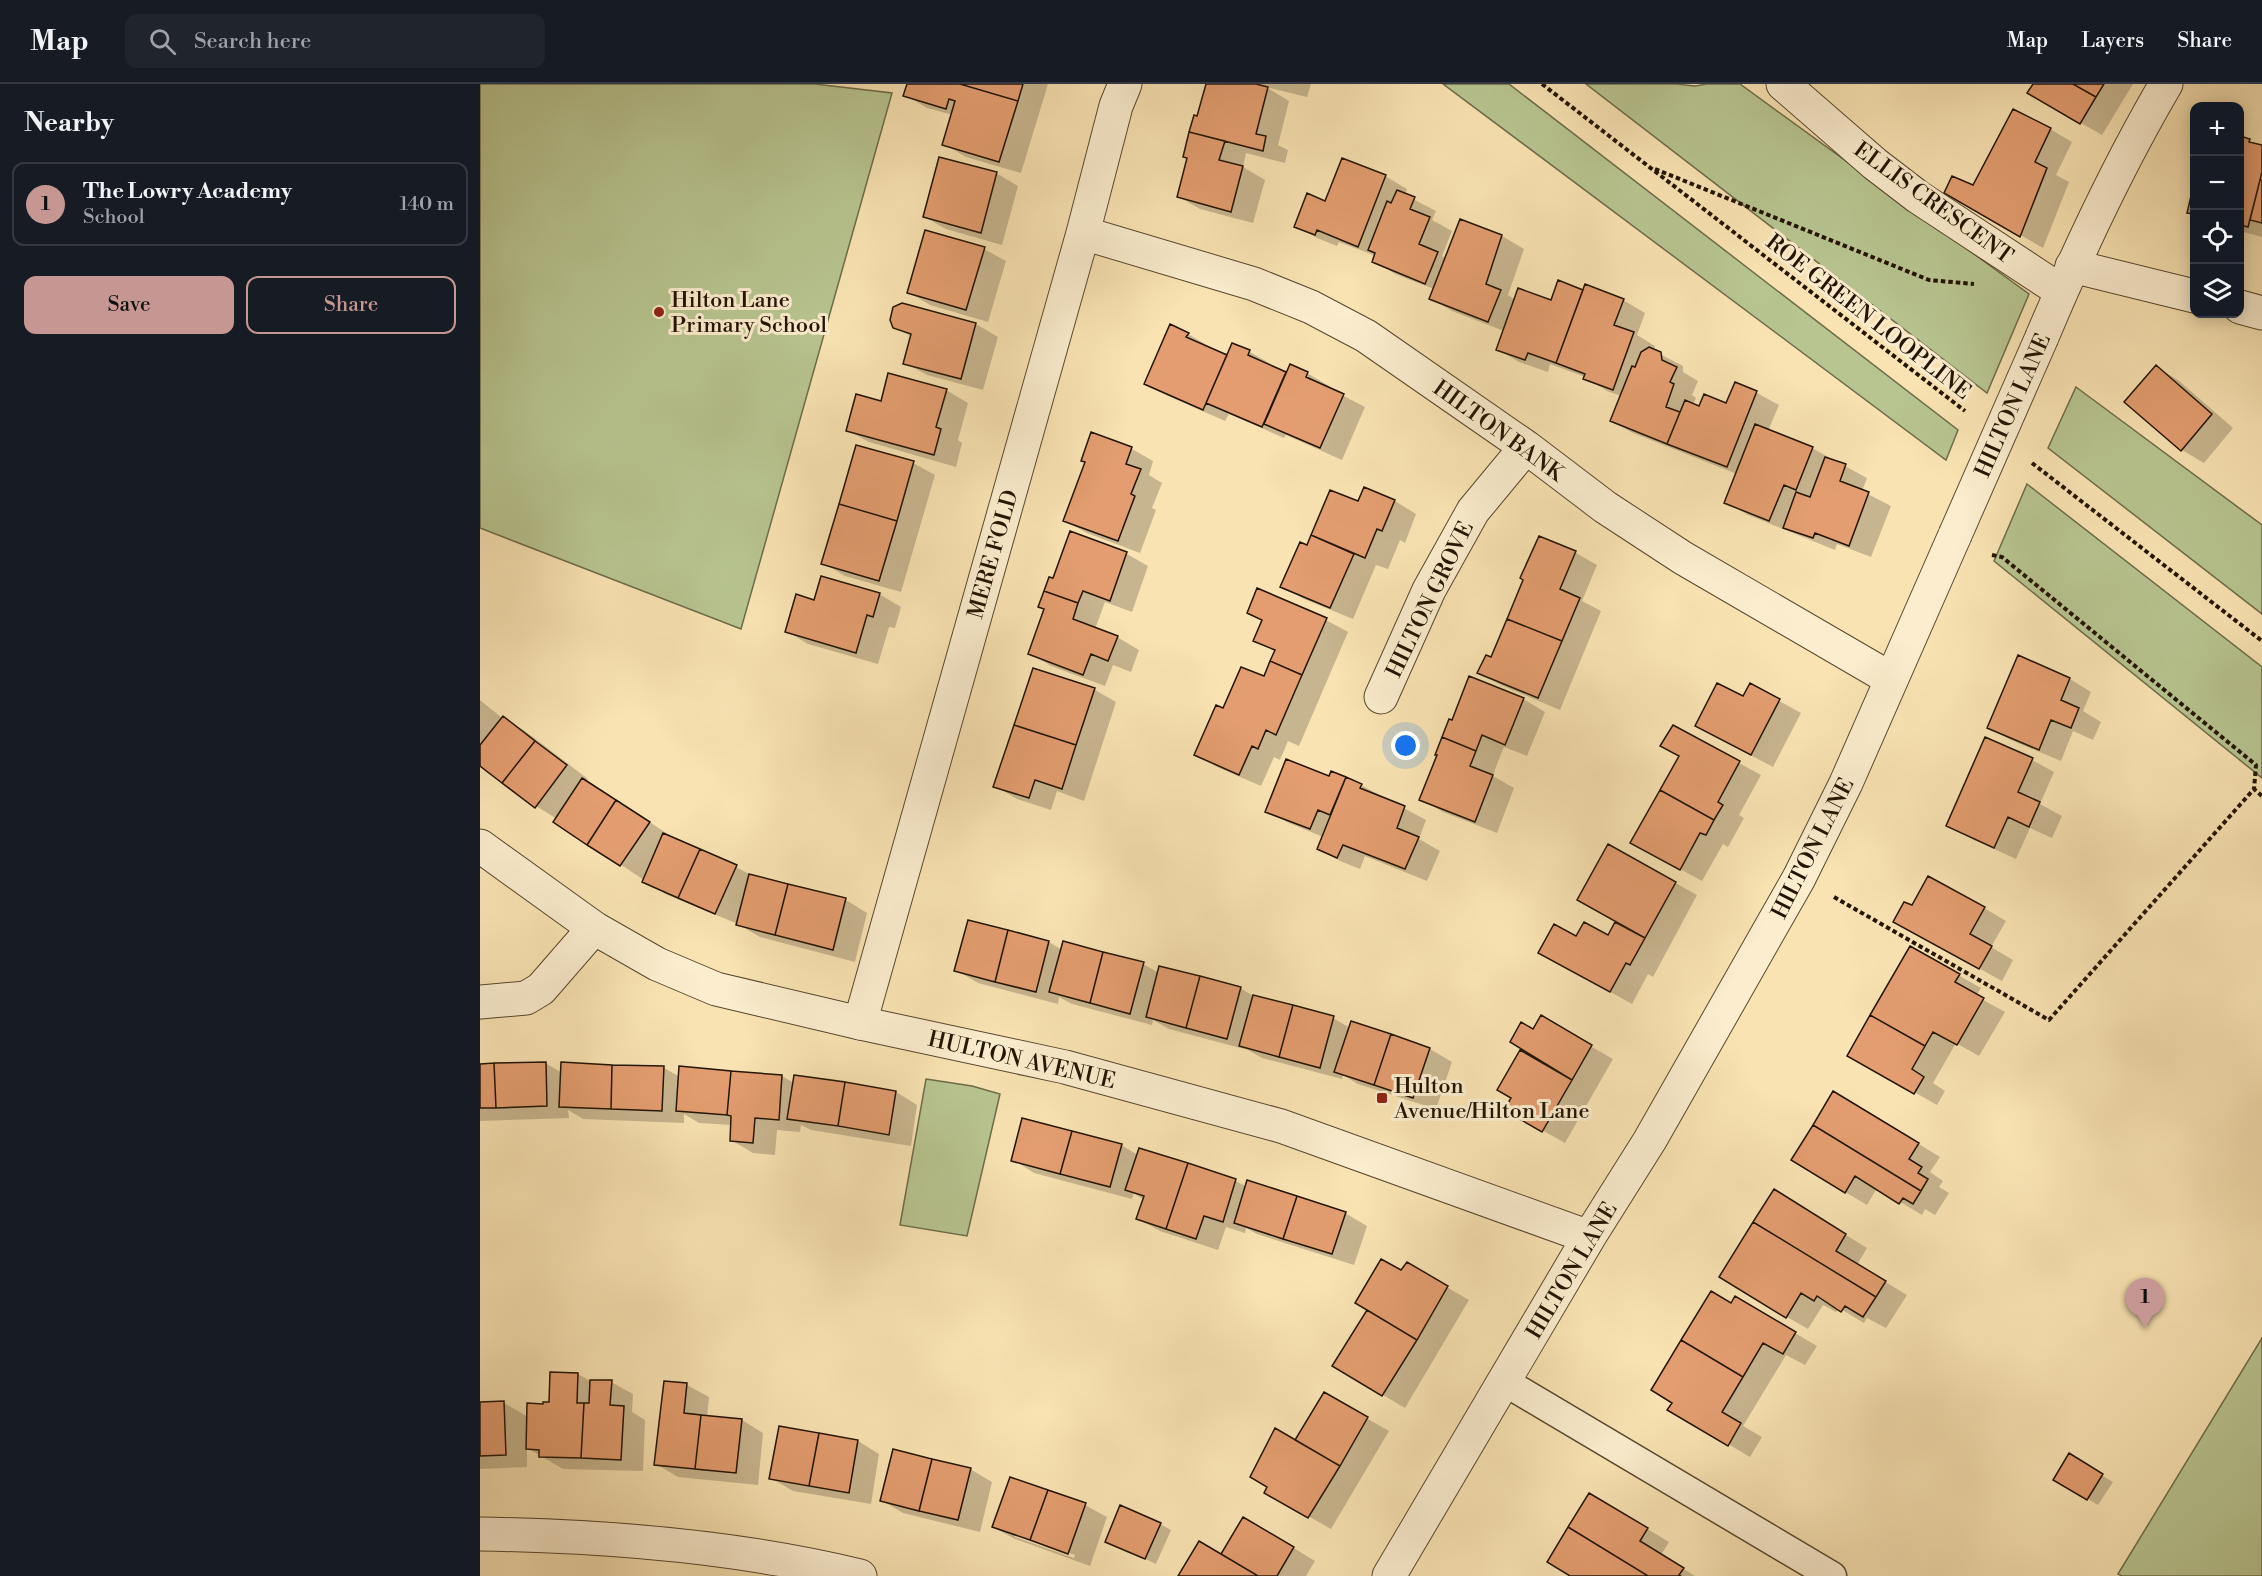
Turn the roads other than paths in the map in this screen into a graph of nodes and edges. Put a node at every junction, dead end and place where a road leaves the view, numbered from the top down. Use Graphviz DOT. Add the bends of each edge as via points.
graph roads {
  1 [pos="1125,84"];
  2 [pos="1783,84"];
  3 [pos="2166,84"];
  4 [pos="1083,233"];
  5 [pos="2066,278"];
  6 [pos="2190,295"];
  7 [pos="2244,308"];
  8 [pos="2262,313"];
  9 [pos="1526,447"];
  10 [pos="1891,679"];
  11 [pos="1381,697"];
  12 [pos="480,846"];
  13 [pos="594,928"];
  14 [pos="480,1002"];
  15 [pos="860,1023"];
  16 [pos="1589,1237"];
  17 [pos="1505,1382"];
  18 [pos="480,1534"];
  19 [pos="860,1576"];
  20 [pos="1389,1576"];
  21 [pos="1833,1576"];
  1 -- 4 [label="street, MERE FOLD"];
  2 -- 5 [label="street, ELLIS CRESCENT" via="1918,196"];
  3 -- 5 [label="street, HILTON LANE" via="2129,147"];
  4 -- 9 [label="street, HILTON BANK" via="1254,284 1311,307 1366,336"];
  4 -- 15 [label="street, MERE FOLD"];
  5 -- 6 [label="street, ELLIS CRESCENT"];
  5 -- 10 [label="street, HILTON LANE, bridge"];
  7 -- 8 [label="street"];
  9 -- 10 [label="street, HILTON BANK" via="1605,507 1683,558"];
  9 -- 11 [label="street, HILTON GROVE" via="1468,520 1429,590"];
  10 -- 16 [label="street, HILTON LANE" via="1799,879 1650,1140"];
  12 -- 13 [label="street, HULTON AVENUE"];
  13 -- 14 [label="street" via="541,988 526,998"];
  13 -- 15 [label="street, HULTON AVENUE" via="657,964 716,988"];
  15 -- 16 [label="street, HULTON AVENUE" via="1065,1067 1271,1123"];
  16 -- 17 [label="street, HILTON LANE"];
  17 -- 20 [label="street, HILTON LANE"];
  17 -- 21 [label="lane"];
  18 -- 19 [label="street" via="557,1535 697,1548"];
}
